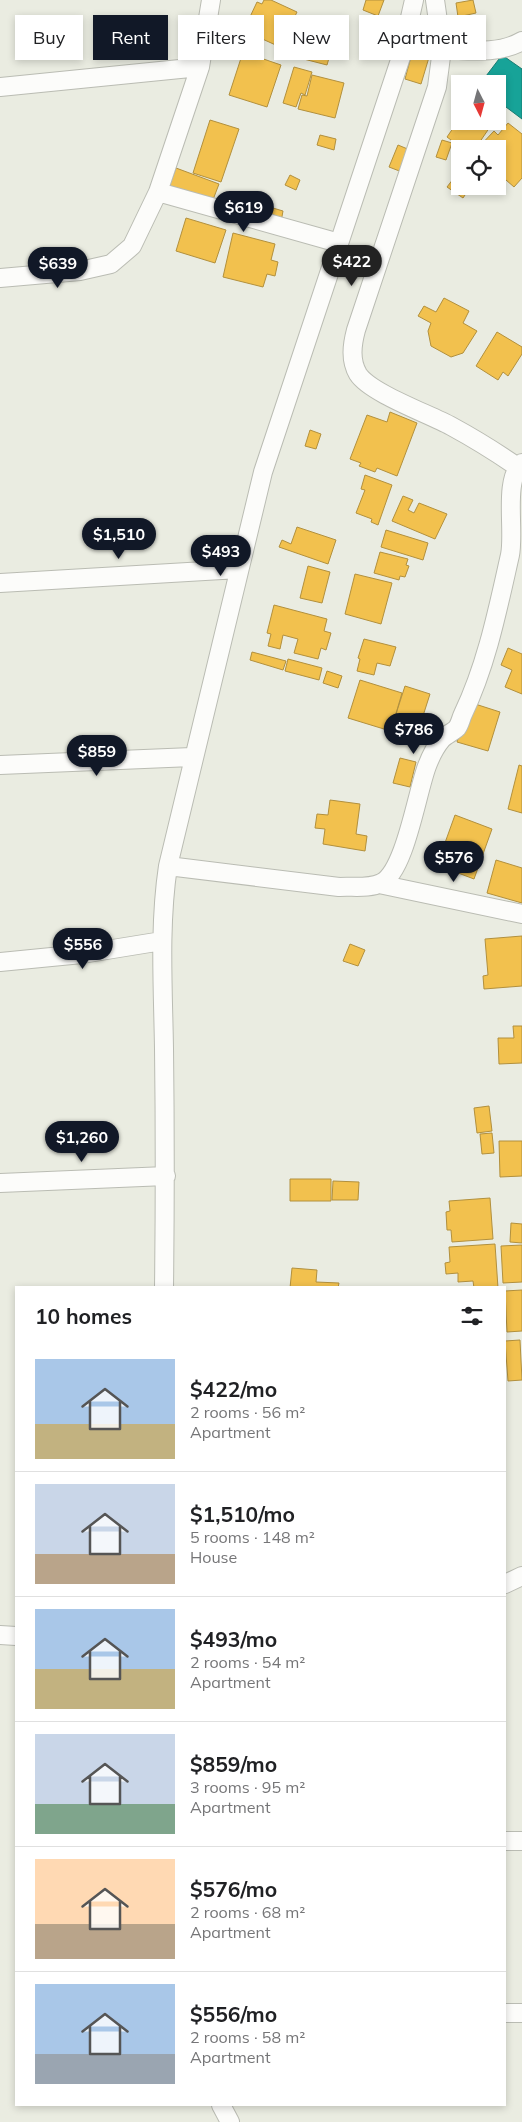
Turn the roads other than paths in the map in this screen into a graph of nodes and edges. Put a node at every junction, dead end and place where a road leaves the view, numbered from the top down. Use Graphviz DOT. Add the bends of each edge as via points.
graph roads {
  1 [pos="211,0"];
  2 [pos="414,0"];
  3 [pos="435,0"];
  4 [pos="437,15"];
  5 [pos="522,41"];
  6 [pos="486,50"];
  7 [pos="440,60"];
  8 [pos="200,67"];
  9 [pos="0,87"];
  10 [pos="158,192"];
  11 [pos="339,243"];
  12 [pos="0,278"];
  13 [pos="521,466"];
  14 [pos="239,569"];
  15 [pos="0,583"];
  16 [pos="192,757"];
  17 [pos="0,765"];
  18 [pos="168,866"];
  19 [pos="379,884"];
  20 [pos="522,914"];
  21 [pos="162,941"];
  22 [pos="0,962"];
  23 [pos="166,1176"];
  24 [pos="0,1183"];
  25 [pos="164,1286"];
  26 [pos="522,1576"];
  27 [pos="506,1584"];
  28 [pos="0,1635"];
  29 [pos="15,1636"];
  30 [pos="522,1840"];
  31 [pos="506,1841"];
  32 [pos="506,2013"];
  33 [pos="522,2013"];
  34 [pos="222,2106"];
  35 [pos="230,2122"];
  1 -- 8 [label="street"];
  2 -- 11 [label="street" via="401,58"];
  3 -- 4 [label="street"];
  5 -- 6 [label="street" via="497,50"];
  7 -- 13 [label="street" via="436,87 352,342 352,356 365,382 452,426"];
  8 -- 9 [label="street"];
  8 -- 10 [label="street"];
  10 -- 11 [label="street"];
  10 -- 12 [label="street" via="132,246 111,264 80,271"];
  11 -- 14 [label="street" via="263,472"];
  13 -- 19 [label="street" via="514,479 510,552 476,686 457,728 441,740 427,765 404,846 392,873"];
  14 -- 15 [label="street"];
  14 -- 16 [label="street"];
  16 -- 17 [label="street"];
  16 -- 18 [label="street"];
  18 -- 19 [label="street" via="321,885"];
  18 -- 21 [label="street"];
  19 -- 20 [label="street"];
  21 -- 22 [label="street" via="82,954"];
  21 -- 23 [label="street"];
  23 -- 24 [label="street"];
  23 -- 25 [label="street"];
  26 -- 27 [label="street"];
  28 -- 29 [label="street"];
  30 -- 31 [label="street"];
  32 -- 33 [label="street"];
  34 -- 35 [label="street"];
}
